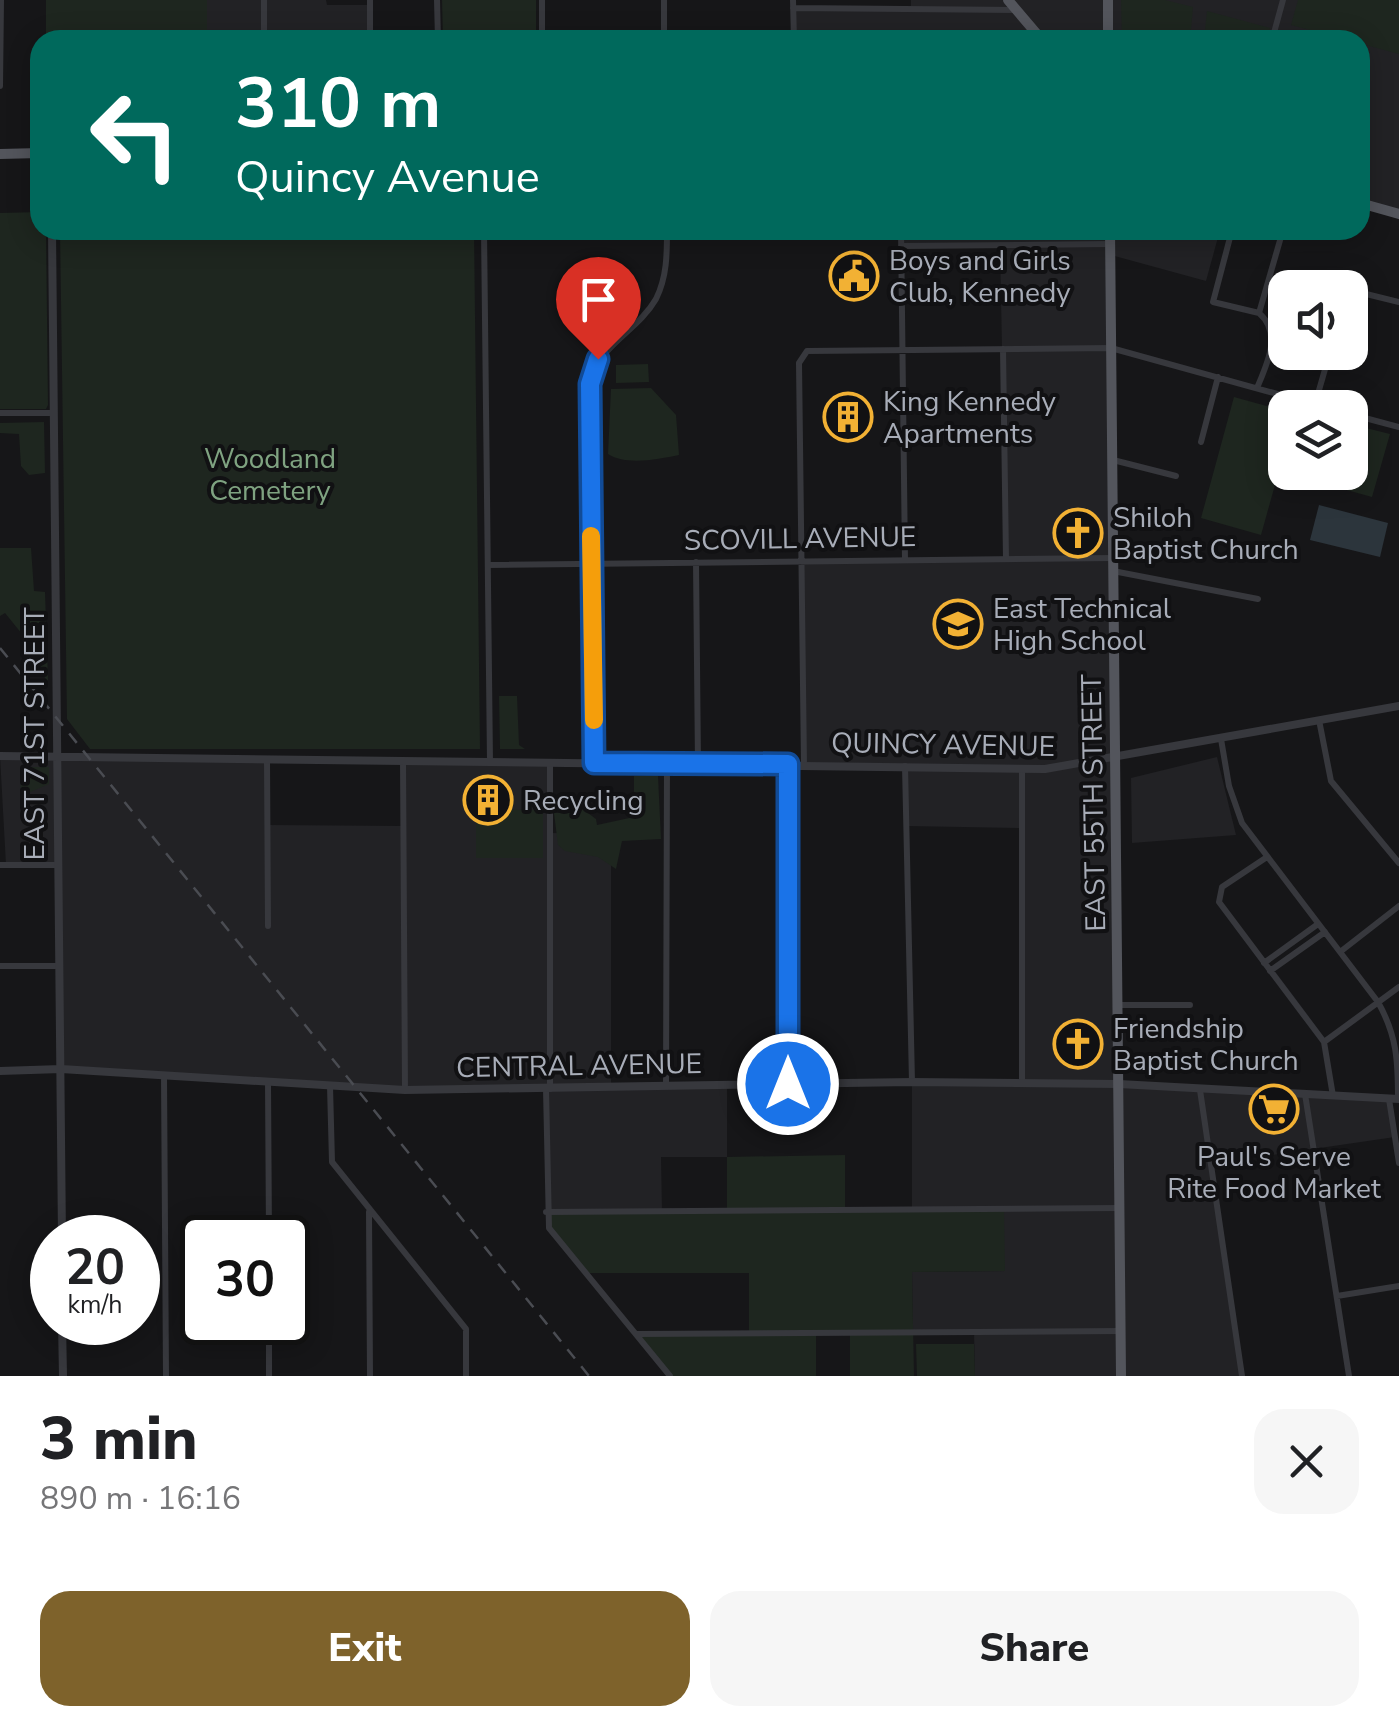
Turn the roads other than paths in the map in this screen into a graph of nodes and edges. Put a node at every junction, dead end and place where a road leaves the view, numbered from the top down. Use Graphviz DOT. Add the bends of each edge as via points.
graph roads {
  1 [pos="1,0"];
  2 [pos="264,0"];
  3 [pos="370,0"];
  4 [pos="437,0"];
  5 [pos="542,0"];
  6 [pos="664,0"];
  7 [pos="1008,0"];
  8 [pos="1108,0"];
  9 [pos="1283,0"];
  10 [pos="793,4"];
  11 [pos="1017,10"];
  12 [pos="264,30"];
  13 [pos="370,30"];
  14 [pos="438,30"];
  15 [pos="542,30"];
  16 [pos="664,30"];
  17 [pos="794,30"];
  18 [pos="1034,30"];
  19 [pos="1108,30"];
  20 [pos="1275,30"];
  21 [pos="0,86"];
  22 [pos="30,153"];
  23 [pos="0,154"];
  24 [pos="1370,206"];
  25 [pos="1399,214"];
  26 [pos="52,240"];
  27 [pos="484,240"];
  28 [pos="667,240"];
  29 [pos="902,240"];
  30 [pos="1110,240"];
  31 [pos="1229,240"];
  32 [pos="1279,240"];
  33 [pos="1110,244"];
  34 [pos="902,246"];
  35 [pos="1368,294"];
  36 [pos="1399,302"];
  37 [pos="1260,313"];
  38 [pos="1111,348"];
  39 [pos="1003,349"];
  40 [pos="902,350"];
  41 [pos="1218,378"];
  42 [pos="1257,388"];
  43 [pos="1268,391"];
  44 [pos="0,413"];
  45 [pos="53,413"];
  46 [pos="1368,419"];
  47 [pos="1399,427"];
  48 [pos="1201,442"];
  49 [pos="1112,459"];
  50 [pos="1176,476"];
  51 [pos="1113,558"];
  52 [pos="1006,559"];
  53 [pos="801,560"];
  54 [pos="905,560"];
  55 [pos="696,562"];
  56 [pos="592,564"];
  57 [pos="488,565"];
  58 [pos="1113,571"];
  59 [pos="1258,600"];
  60 [pos="1399,706"];
  61 [pos="1319,720"];
  62 [pos="1221,740"];
  63 [pos="0,756"];
  64 [pos="57,757"];
  65 [pos="267,759"];
  66 [pos="1115,759"];
  67 [pos="402,761"];
  68 [pos="490,762"];
  69 [pos="550,762"];
  70 [pos="594,763"];
  71 [pos="667,764"];
  72 [pos="698,764"];
  73 [pos="788,764"];
  74 [pos="804,764"];
  75 [pos="906,766"];
  76 [pos="1022,768"];
  77 [pos="1267,856"];
  78 [pos="1399,863"];
  79 [pos="0,866"];
  80 [pos="57,866"];
  81 [pos="1399,906"];
  82 [pos="1318,924"];
  83 [pos="268,926"];
  84 [pos="1324,932"];
  85 [pos="1340,952"];
  86 [pos="0,966"];
  87 [pos="58,966"];
  88 [pos="1267,967"];
  89 [pos="1399,986"];
  90 [pos="1378,1002"];
  91 [pos="1190,1005"];
  92 [pos="1118,1006"];
  93 [pos="1324,1042"];
  94 [pos="61,1070"];
  95 [pos="0,1071"];
  96 [pos="164,1076"];
  97 [pos="268,1082"];
  98 [pos="912,1082"];
  99 [pos="788,1084"];
  100 [pos="1022,1084"];
  101 [pos="1119,1084"];
  102 [pos="666,1085"];
  103 [pos="330,1086"];
  104 [pos="548,1089"];
  105 [pos="406,1090"];
  106 [pos="1200,1090"];
  107 [pos="1306,1094"];
  108 [pos="1333,1096"];
  109 [pos="1395,1099"];
  110 [pos="1399,1162"];
  111 [pos="1120,1208"];
  112 [pos="370,1210"];
  113 [pos="546,1212"];
  114 [pos="62,1215"];
  115 [pos="269,1215"];
  116 [pos="1399,1286"];
  117 [pos="1337,1296"];
  118 [pos="1121,1331"];
  119 [pos="637,1334"];
  120 [pos="62,1345"];
  121 [pos="269,1345"];
  122 [pos="63,1376"];
  123 [pos="166,1376"];
  124 [pos="269,1376"];
  125 [pos="370,1376"];
  126 [pos="466,1376"];
  127 [pos="670,1376"];
  128 [pos="1122,1376"];
  129 [pos="1242,1376"];
  130 [pos="1349,1376"];
  1 -- 21 [label="street"];
  2 -- 12 [label="street"];
  3 -- 13 [label="street"];
  4 -- 14 [label="street"];
  5 -- 15 [label="street"];
  6 -- 16 [label="street"];
  7 -- 11 [label="main road"];
  8 -- 19 [label="main road"];
  9 -- 20 [label="street"];
  10 -- 11 [label="street"];
  10 -- 17 [label="street"];
  11 -- 18 [label="main road"];
  22 -- 23 [label="main road"];
  24 -- 25 [label="main road"];
  26 -- 45 [label="street, EAST 71ST STREET"];
  27 -- 57 [label="street"];
  28 -- 56 [label="street" via="656,298 593,366"];
  29 -- 34 [label="street"];
  30 -- 33 [label="main road, EAST 55TH STREET"];
  31 -- 37 [label="street" via="1213,302"];
  32 -- 37 [label="street"];
  33 -- 34 [label="street"];
  33 -- 38 [label="main road, EAST 55TH STREET"];
  34 -- 40 [label="street"];
  35 -- 36 [label="street"];
  37 -- 42 [label="street" via="1273,336"];
  38 -- 39 [label="street"];
  38 -- 41 [label="street"];
  38 -- 49 [label="main road, EAST 55TH STREET"];
  39 -- 40 [label="street"];
  39 -- 52 [label="street"];
  40 -- 53 [label="street" via="801,356"];
  40 -- 54 [label="street"];
  41 -- 42 [label="street"];
  41 -- 48 [label="street"];
  42 -- 43 [label="street"];
  44 -- 45 [label="street"];
  45 -- 64 [label="street, EAST 71ST STREET"];
  46 -- 47 [label="street"];
  49 -- 50 [label="street"];
  49 -- 51 [label="main road, EAST 55TH STREET"];
  51 -- 52 [label="street, SCOVILL AVENUE"];
  51 -- 58 [label="main road, EAST 55TH STREET"];
  52 -- 54 [label="street, SCOVILL AVENUE"];
  53 -- 54 [label="street, SCOVILL AVENUE"];
  53 -- 55 [label="street, SCOVILL AVENUE"];
  53 -- 74 [label="street"];
  55 -- 56 [label="street, SCOVILL AVENUE"];
  55 -- 72 [label="street"];
  56 -- 57 [label="street, SCOVILL AVENUE"];
  56 -- 70 [label="street"];
  57 -- 68 [label="street"];
  58 -- 59 [label="street"];
  58 -- 66 [label="main road, EAST 55TH STREET"];
  60 -- 61 [label="street, QUINCY AVENUE"];
  61 -- 62 [label="street, QUINCY AVENUE"];
  61 -- 78 [label="street" via="1331,781"];
  62 -- 66 [label="street, QUINCY AVENUE"];
  62 -- 77 [label="street" via="1235,806"];
  63 -- 64 [label="street, QUINCY AVENUE"];
  64 -- 65 [label="street, QUINCY AVENUE"];
  64 -- 80 [label="street, EAST 71ST STREET"];
  65 -- 67 [label="street, QUINCY AVENUE"];
  65 -- 83 [label="street"];
  66 -- 76 [label="street, QUINCY AVENUE"];
  66 -- 92 [label="main road, EAST 55TH STREET"];
  67 -- 68 [label="street, QUINCY AVENUE"];
  67 -- 105 [label="street"];
  68 -- 69 [label="street, QUINCY AVENUE"];
  69 -- 70 [label="street, QUINCY AVENUE"];
  69 -- 104 [label="street"];
  70 -- 71 [label="street, QUINCY AVENUE"];
  71 -- 72 [label="street, QUINCY AVENUE"];
  71 -- 102 [label="street"];
  72 -- 73 [label="street, QUINCY AVENUE"];
  73 -- 74 [label="street, QUINCY AVENUE"];
  73 -- 99 [label="street"];
  74 -- 75 [label="street, QUINCY AVENUE"];
  75 -- 76 [label="street, QUINCY AVENUE"];
  75 -- 98 [label="street"];
  76 -- 100 [label="street"];
  77 -- 82 [label="street"];
  77 -- 88 [label="street" via="1219,895"];
  79 -- 80 [label="street"];
  80 -- 87 [label="street, EAST 71ST STREET"];
  81 -- 85 [label="street"];
  82 -- 84 [label="street"];
  82 -- 88 [label="street"];
  84 -- 85 [label="street"];
  84 -- 88 [label="street"];
  85 -- 90 [label="street"];
  86 -- 87 [label="street"];
  87 -- 94 [label="street, EAST 71ST STREET"];
  88 -- 93 [label="street"];
  89 -- 90 [label="street"];
  90 -- 93 [label="street"];
  90 -- 109 [label="street" via="1398,1047"];
  91 -- 92 [label="street"];
  92 -- 101 [label="main road, EAST 55TH STREET"];
  93 -- 108 [label="street"];
  94 -- 95 [label="street, CENTRAL AVENUE"];
  94 -- 96 [label="street, CENTRAL AVENUE"];
  94 -- 114 [label="street, EAST 71ST STREET"];
  96 -- 97 [label="street, CENTRAL AVENUE"];
  96 -- 123 [label="street"];
  97 -- 103 [label="street, CENTRAL AVENUE"];
  97 -- 115 [label="street"];
  98 -- 99 [label="street, CENTRAL AVENUE"];
  98 -- 100 [label="street, CENTRAL AVENUE"];
  99 -- 102 [label="street, CENTRAL AVENUE"];
  100 -- 101 [label="street, CENTRAL AVENUE"];
  101 -- 106 [label="street, CENTRAL AVENUE"];
  101 -- 111 [label="main road, EAST 55TH STREET"];
  102 -- 104 [label="street, CENTRAL AVENUE"];
  103 -- 105 [label="street, CENTRAL AVENUE"];
  103 -- 112 [label="street" via="330,1155"];
  104 -- 105 [label="street, CENTRAL AVENUE"];
  104 -- 113 [label="street"];
  106 -- 107 [label="street, CENTRAL AVENUE"];
  106 -- 129 [label="street"];
  107 -- 108 [label="street, CENTRAL AVENUE"];
  107 -- 117 [label="street"];
  108 -- 109 [label="street, CENTRAL AVENUE"];
  109 -- 110 [label="street"];
  111 -- 113 [label="street"];
  111 -- 118 [label="main road, EAST 55TH STREET"];
  112 -- 125 [label="street"];
  112 -- 126 [label="street" via="466,1329"];
  113 -- 119 [label="street" via="549,1228"];
  116 -- 117 [label="street"];
  117 -- 130 [label="street"];
  118 -- 119 [label="street"];
  118 -- 128 [label="main road, EAST 55TH STREET"];
  119 -- 127 [label="street"];
  120 -- 122 [label="street"];
  121 -- 124 [label="street"];
}
